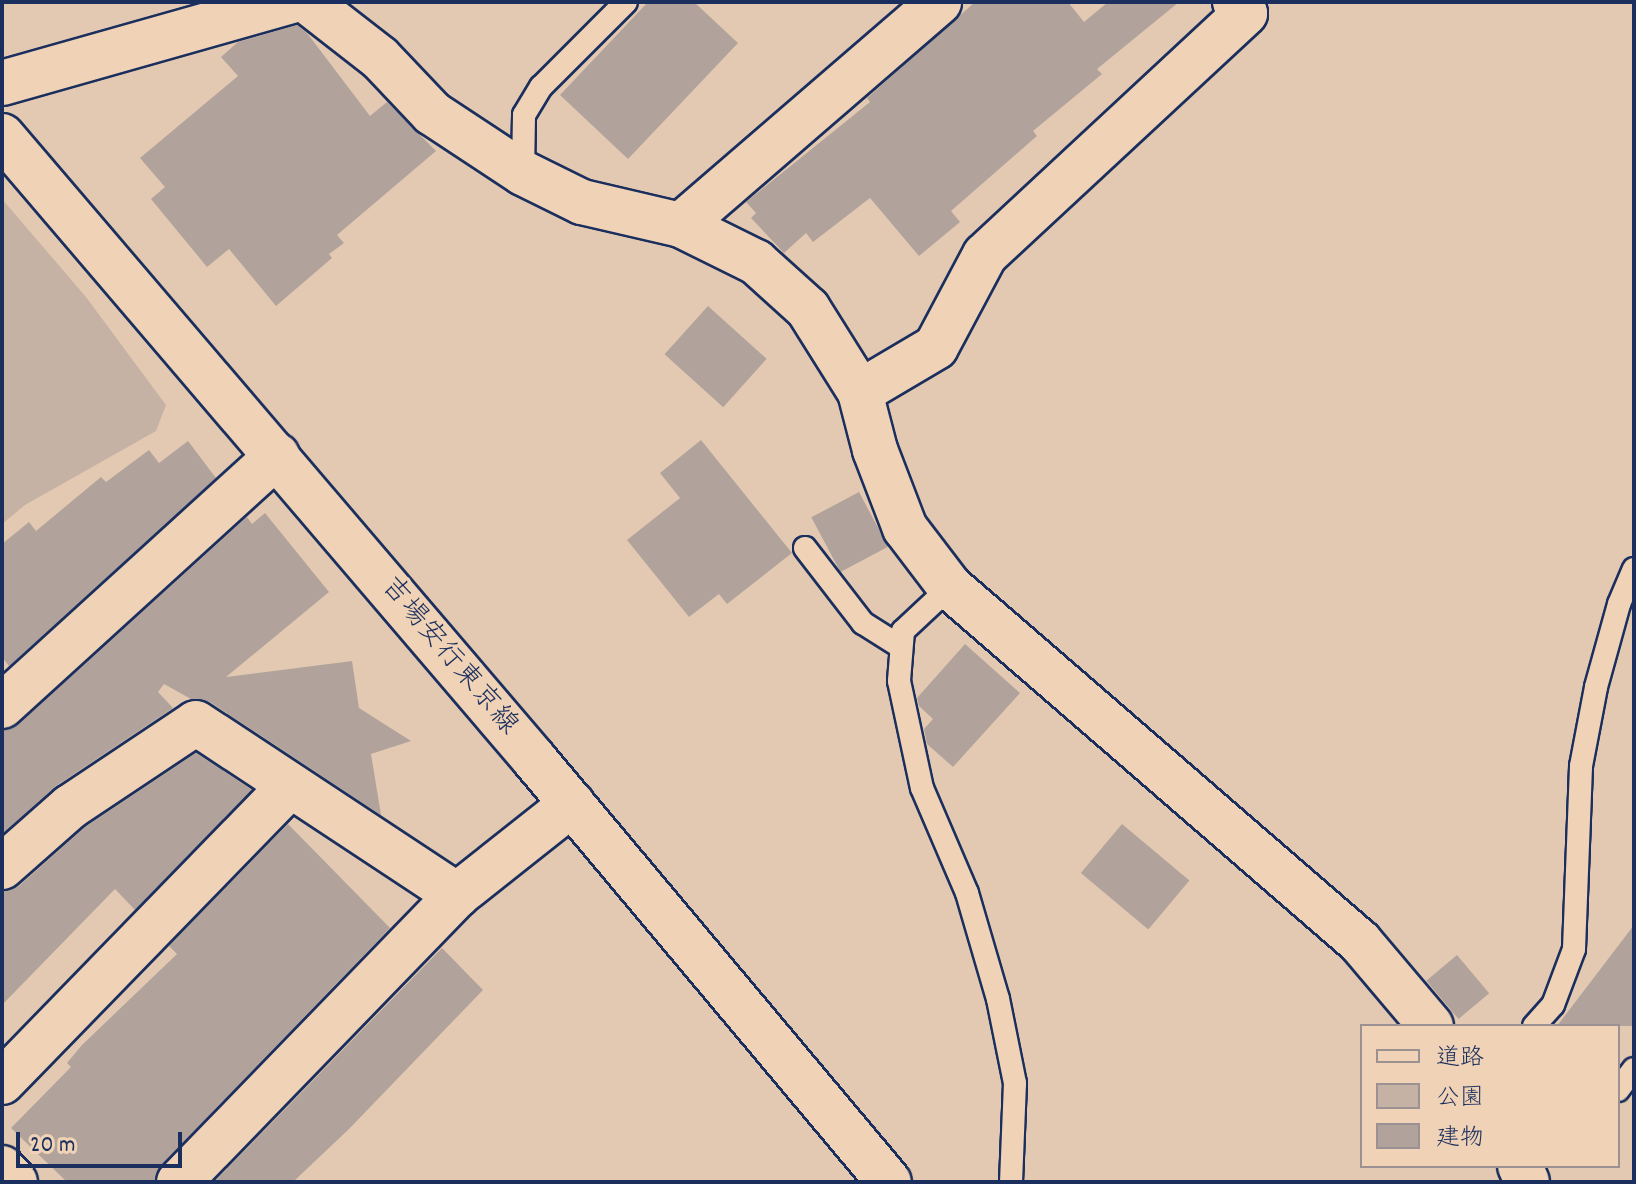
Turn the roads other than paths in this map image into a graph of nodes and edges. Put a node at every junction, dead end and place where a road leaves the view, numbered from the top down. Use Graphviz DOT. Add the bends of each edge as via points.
graph roads {
  1 [pos="289,2"];
  2 [pos="308,2"];
  3 [pos="626,2"];
  4 [pos="939,2"];
  5 [pos="1235,2"];
  6 [pos="2,83"];
  7 [pos="2,136"];
  8 [pos="523,173"];
  9 [pos="681,225"];
  10 [pos="860,392"];
  11 [pos="277,456"];
  12 [pos="805,548"];
  13 [pos="1634,569"];
  14 [pos="950,587"];
  15 [pos="901,647"];
  16 [pos="2,706"];
  17 [pos="290,786"];
  18 [pos="572,804"];
  19 [pos="2,867"];
  20 [pos="457,895"];
  21 [pos="1429,1024"];
  22 [pos="1536,1024"];
  23 [pos="1634,1069"];
  24 [pos="2,1082"];
  25 [pos="1620,1087"];
  26 [pos="2,1168"];
  27 [pos="15,1182"];
  28 [pos="179,1182"];
  29 [pos="889,1182"];
  30 [pos="1011,1182"];
  1 -- 6 [label="street"];
  2 -- 8 [label="street" via="380,58 432,113"];
  3 -- 8 [label="lane" via="541,87 530,105 524,115"];
  4 -- 9 [label="street"];
  5 -- 10 [label="street" via="1245,13 985,255 936,347"];
  7 -- 11 [label="street, 吉場安行東京線"];
  8 -- 9 [label="street" via="582,202"];
  9 -- 10 [label="street" via="756,262 808,309"];
  10 -- 14 [label="street" via="905,528"];
  11 -- 16 [label="street"];
  11 -- 18 [label="street, 吉場安行東京線"];
  12 -- 15 [label="lane" via="863,623"];
  13 -- 22 [label="lane" via="1596,687 1581,766 1574,949 1553,1005"];
  14 -- 15 [label="lane" via="903,631"];
  14 -- 21 [label="street" via="1360,942"];
  15 -- 30 [label="lane" via="899,681 922,788 967,893 998,999 1015,1083"];
  17 -- 19 [label="street" via="196,723 70,807"];
  17 -- 20 [label="street"];
  17 -- 24 [label="street"];
  18 -- 20 [label="street"];
  18 -- 29 [label="street, 吉場安行東京線"];
  20 -- 28 [label="street"];
  23 -- 25 [label="lane"];
  26 -- 27 [label="street"];
}
